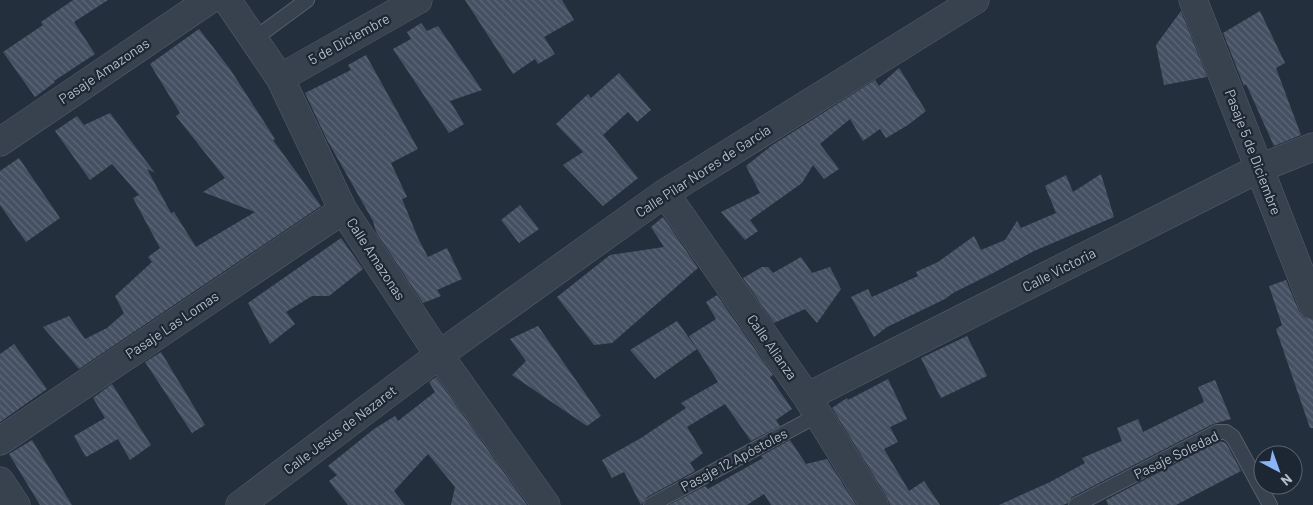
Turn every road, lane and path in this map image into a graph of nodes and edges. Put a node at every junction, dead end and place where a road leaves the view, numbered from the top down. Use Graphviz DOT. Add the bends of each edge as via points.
graph roads {
  1 [pos="209,0"];
  2 [pos="227,0"];
  3 [pos="307,0"];
  4 [pos="418,0"];
  5 [pos="975,0"];
  6 [pos="1194,0"];
  7 [pos="254,39"];
  8 [pos="280,78"];
  9 [pos="0,142"];
  10 [pos="1313,147"];
  11 [pos="1260,168"];
  12 [pos="665,193"];
  13 [pos="343,210"];
  14 [pos="1313,304"];
  15 [pos="438,355"];
  16 [pos="812,406"];
  17 [pos="0,441"];
  18 [pos="0,481"];
  19 [pos="252,502"];
  20 [pos="16,505"];
  21 [pos="546,505"];
  22 [pos="651,505"];
  23 [pos="874,505"];
  24 [pos="1076,505"];
  25 [pos="1270,505"];
  1 -- 9 [label="street, Pasaje Amazonas"];
  2 -- 7 [label="street, Calle Amazonas"];
  3 -- 7 [label="lane"];
  4 -- 8 [label="street, 5 de Diciembre"];
  5 -- 12 [label="street, Calle Pilar Nores de García"];
  6 -- 11 [label="street, Pasaje 5 de Diciembre"];
  7 -- 8 [label="street, Calle Amazonas"];
  8 -- 13 [label="street, Calle Amazonas"];
  10 -- 11 [label="street, Calle Victoria"];
  11 -- 14 [label="street, Pasaje 5 de Diciembre"];
  11 -- 16 [label="street, Calle Victoria"];
  12 -- 15 [label="street, Calle Pilar Nores de García"];
  12 -- 16 [label="street, Calle Alianza"];
  13 -- 15 [label="street, Calle Amazonas"];
  13 -- 17 [label="street, Pasaje Las Lomas"];
  15 -- 19 [label="street, Calle Jesús de Nazaret"];
  15 -- 21 [label="street, Calle Amazonas"];
  16 -- 22 [label="lane, Pasaje 12 Apóstoles"];
  16 -- 23 [label="street, Calle Alianza"];
  18 -- 20 [label="street"];
  24 -- 25 [label="lane, Pasaje Soledad" via="1217,432 1226,432 1233,437"];
}
